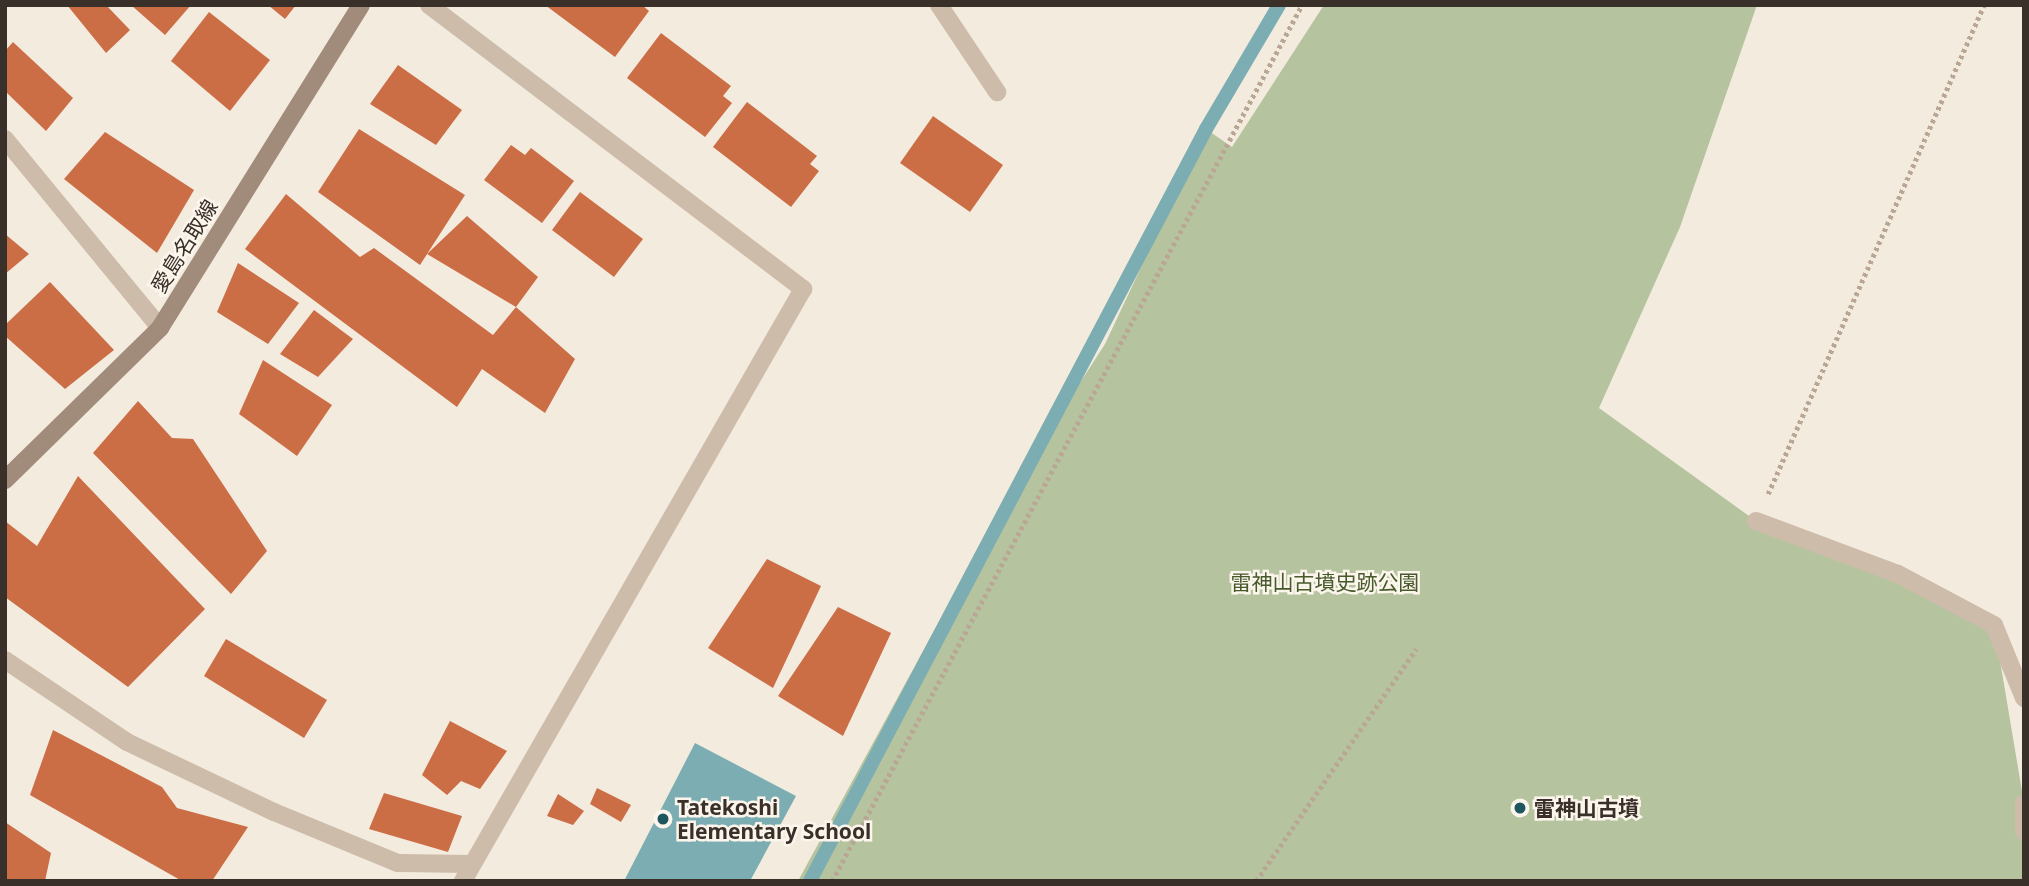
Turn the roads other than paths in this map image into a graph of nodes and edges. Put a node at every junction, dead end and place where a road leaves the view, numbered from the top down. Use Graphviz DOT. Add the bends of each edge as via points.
graph roads {
  1 [pos="361,5"];
  2 [pos="429,5"];
  3 [pos="939,5"];
  4 [pos="997,92"];
  5 [pos="5,139"];
  6 [pos="160,328"];
  7 [pos="5,480"];
  8 [pos="1756,521"];
  9 [pos="5,660"];
  10 [pos="2024,698"];
  11 [pos="2024,803"];
  12 [pos="2024,831"];
  13 [pos="472,864"];
  14 [pos="463,881"];
  1 -- 6 [label="main road, 愛島名取線"];
  2 -- 13 [label="street" via="803,289"];
  3 -- 4 [label="street"];
  5 -- 6 [label="street"];
  6 -- 7 [label="main road, 愛島名取線"];
  8 -- 10 [label="street" via="1898,574 1994,625"];
  9 -- 13 [label="street" via="127,742 274,812 398,863"];
  11 -- 12 [label="street"];
  13 -- 14 [label="street"];
}
